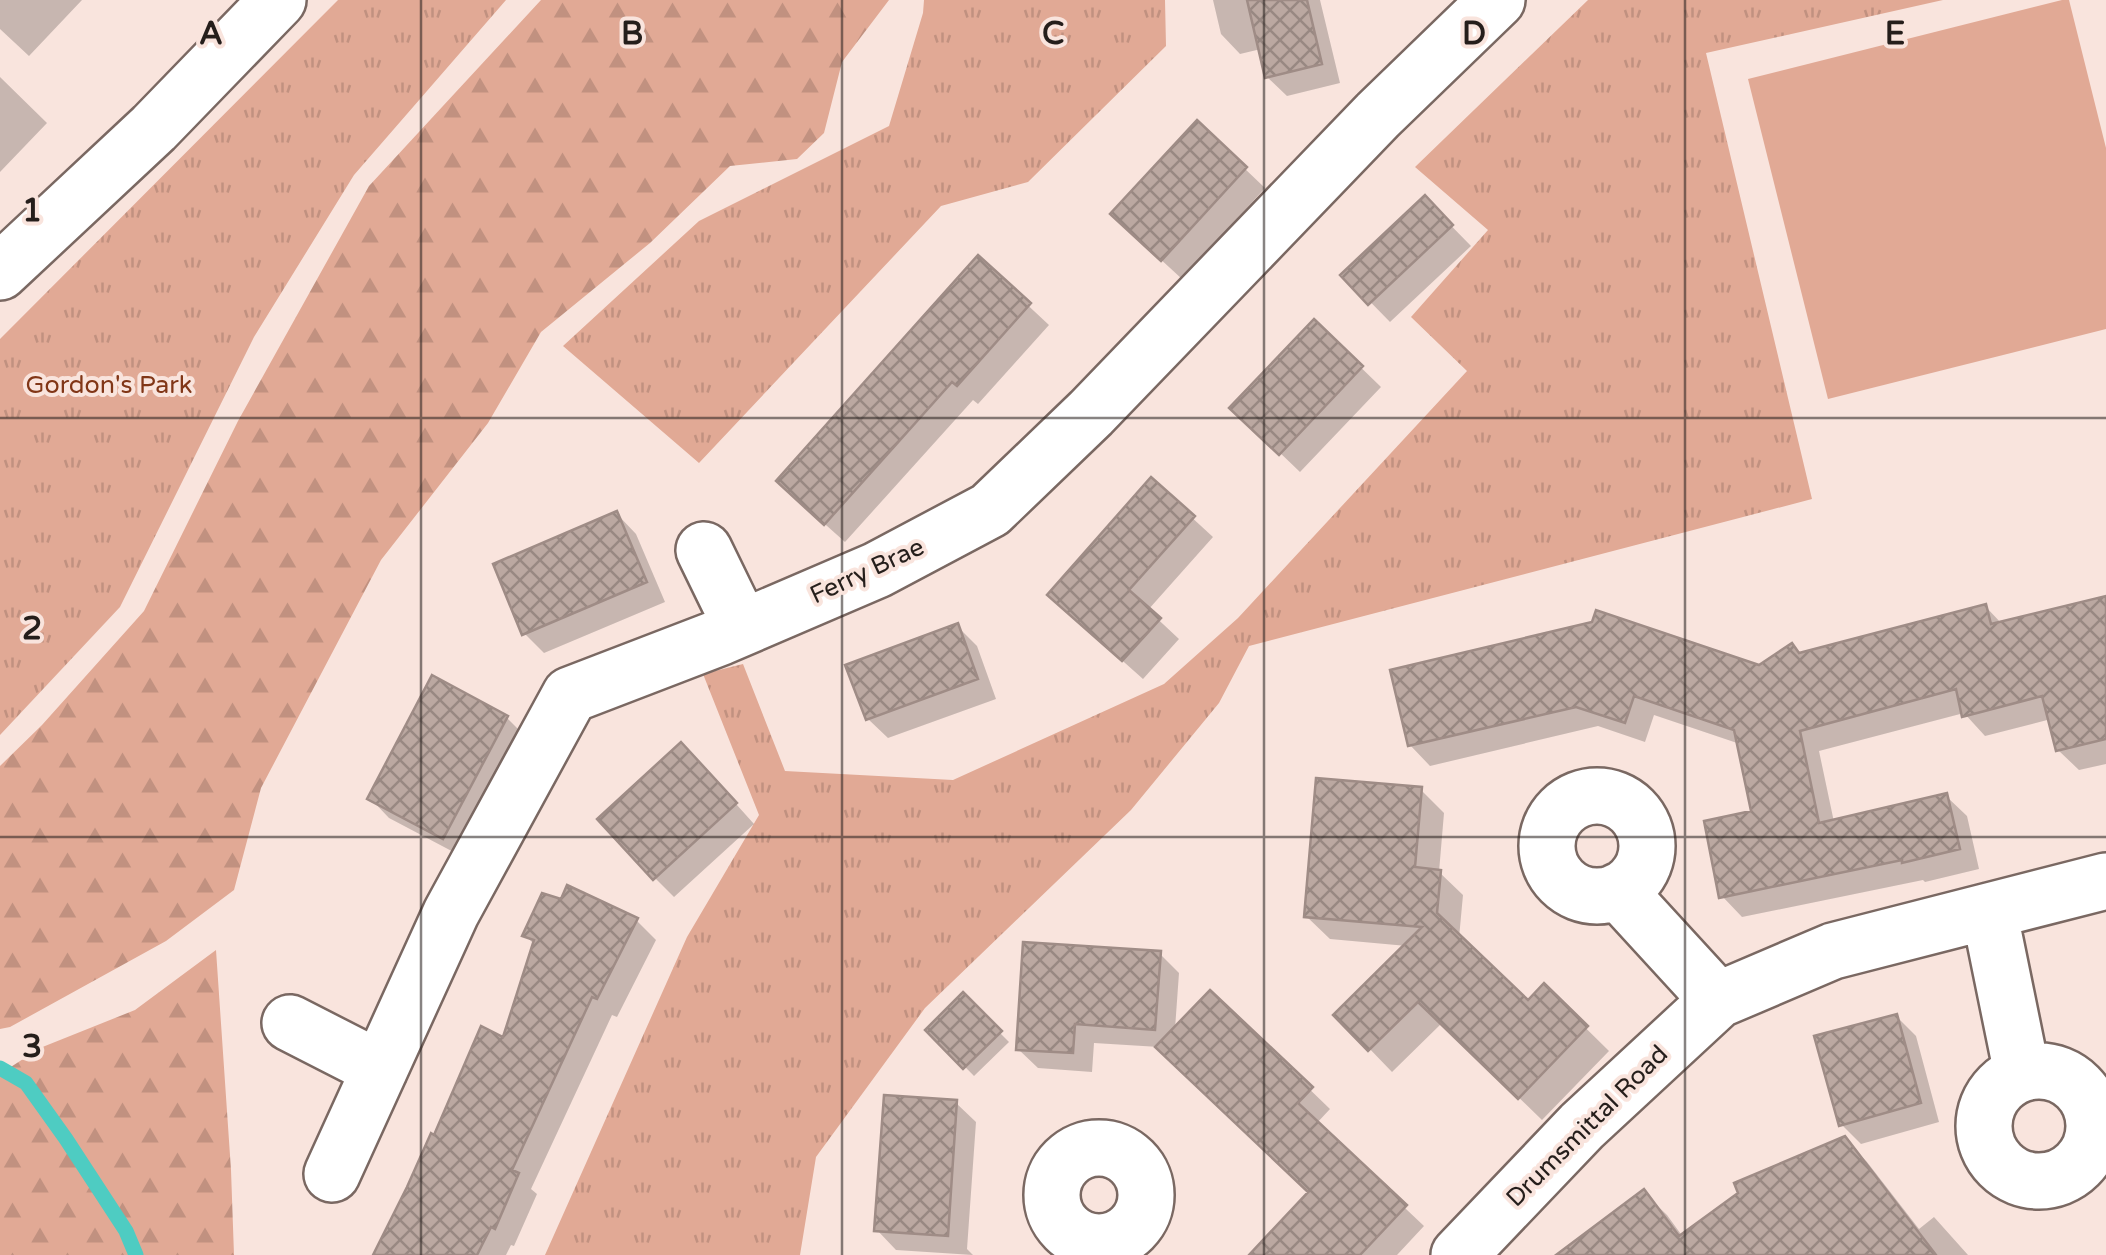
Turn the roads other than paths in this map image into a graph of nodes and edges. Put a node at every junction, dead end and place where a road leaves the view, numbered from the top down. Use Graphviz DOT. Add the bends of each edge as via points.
graph roads {
  1 [pos="278,0"];
  2 [pos="1497,0"];
  3 [pos="0,272"];
  4 [pos="704,550"];
  5 [pos="742,628"];
  6 [pos="2106,880"];
  7 [pos="1618,892"];
  8 [pos="1989,911"];
  9 [pos="1718,1000"];
  10 [pos="290,1023"];
  11 [pos="380,1069"];
  12 [pos="2022,1072"];
  13 [pos="332,1174"];
  14 [pos="1459,1255"];
  1 -- 3 [label="street"];
  2 -- 5 [label="street, Ferry Brae" via="990,510 877,570"];
  4 -- 5 [label="street"];
  5 -- 11 [label="street, Ferry Brae" via="570,695 451,913"];
  6 -- 8 [label="street, Drumsmittal Road"];
  7 -- 9 [label="street"];
  8 -- 9 [label="street, Drumsmittal Road" via="1833,952"];
  8 -- 12 [label="street"];
  9 -- 14 [label="street, Drumsmittal Road" via="1582,1126"];
  10 -- 11 [label="street"];
  11 -- 13 [label="street, Ferry Brae"];
}
